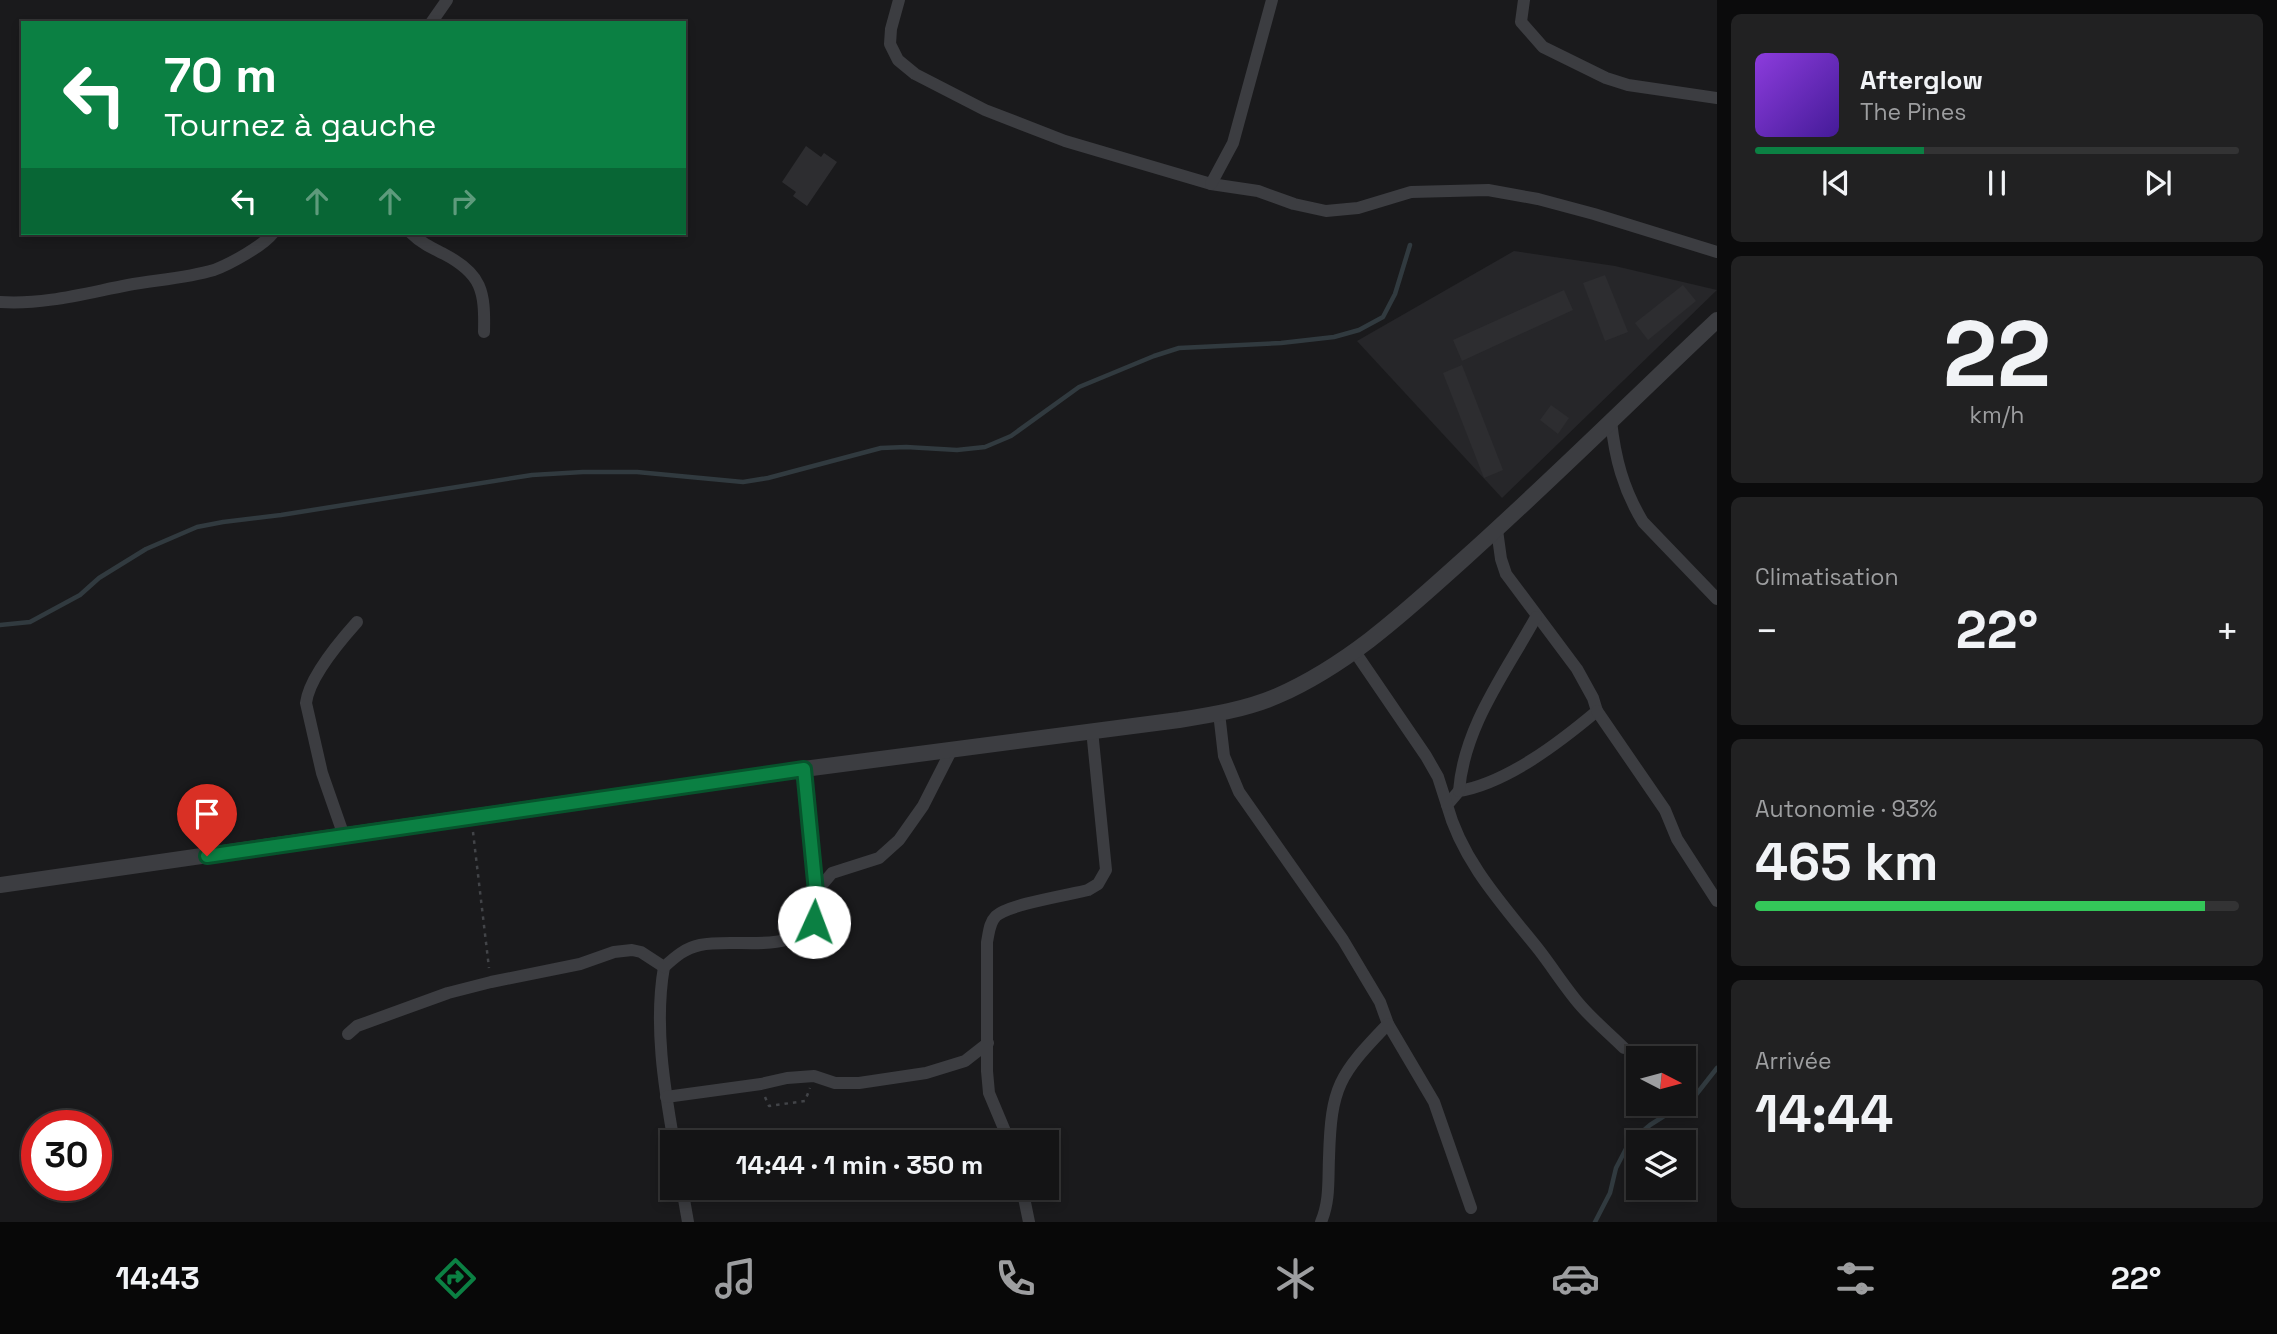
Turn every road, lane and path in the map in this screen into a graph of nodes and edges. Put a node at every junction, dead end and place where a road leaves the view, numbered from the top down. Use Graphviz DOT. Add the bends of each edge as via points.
graph roads {
  1 [pos="447,0"];
  2 [pos="899,0"];
  3 [pos="1272,0"];
  4 [pos="1524,0"];
  5 [pos="432,21"];
  6 [pos="1717,98"];
  7 [pos="1212,184"];
  8 [pos="271,235"];
  9 [pos="413,235"];
  10 [pos="1717,237"];
  11 [pos="1713,251"];
  12 [pos="0,302"];
  13 [pos="1717,320"];
  14 [pos="484,332"];
  15 [pos="1611,421"];
  16 [pos="1497,530"];
  17 [pos="1717,599"];
  18 [pos="1536,617"];
  19 [pos="357,622"];
  20 [pos="1355,652"];
  21 [pos="1597,711"];
  22 [pos="1219,713"];
  23 [pos="1092,730"];
  24 [pos="952,749"];
  25 [pos="804,769"];
  26 [pos="1459,791"];
  27 [pos="1447,804"];
  28 [pos="471,816"];
  29 [pos="344,836"];
  30 [pos="0,885"];
  31 [pos="816,892"];
  32 [pos="1717,901"];
  33 [pos="664,967"];
  34 [pos="491,982"];
  35 [pos="1388,1024"];
  36 [pos="348,1034"];
  37 [pos="988,1043"];
  38 [pos="1624,1048"];
  39 [pos="814,1076"];
  40 [pos="761,1084"];
  41 [pos="666,1097"];
  42 [pos="672,1130"];
  43 [pos="1005,1130"];
  44 [pos="684,1200"];
  45 [pos="1025,1200"];
  46 [pos="1471,1208"];
  47 [pos="688,1222"];
  48 [pos="1029,1222"];
  49 [pos="1321,1222"];
  1 -- 5 [label="street"];
  2 -- 7 [label="street" via="890,44 898,60 915,74 985,110 1065,141"];
  3 -- 7 [label="street" via="1233,143"];
  4 -- 6 [label="street" via="1521,22 1543,47 1628,85"];
  7 -- 11 [label="street" via="1258,191 1326,211 1358,208 1410,192 1488,190 1572,208"];
  8 -- 12 [label="street" via="213,270 69,299"];
  9 -- 14 [label="street" via="465,266 476,278 485,307"];
  10 -- 11 [label="street"];
  13 -- 15 [label="street"];
  15 -- 16 [label="street"];
  15 -- 17 [label="street" via="1622,482 1643,522"];
  16 -- 18 [label="street" via="1506,574"];
  16 -- 20 [label="street"];
  18 -- 21 [label="street" via="1577,669"];
  18 -- 26 [label="street" via="1479,719 1464,758"];
  19 -- 29 [label="street" via="308,691 306,702 322,774"];
  20 -- 22 [label="street" via="1276,696"];
  20 -- 27 [label="street" via="1426,756"];
  21 -- 26 [label="street" via="1496,779"];
  21 -- 32 [label="street" via="1665,810 1677,839"];
  22 -- 23 [label="street"];
  22 -- 35 [label="street" via="1224,755 1239,792 1343,940"];
  23 -- 24 [label="street"];
  23 -- 37 [label="street" via="1106,870 1088,891 1013,908 997,916 990,926"];
  24 -- 25 [label="street"];
  24 -- 31 [label="street" via="899,841 879,858 832,873"];
  25 -- 28 [label="street"];
  25 -- 31 [label="street"];
  26 -- 27 [label="street"];
  27 -- 38 [label="street" via="1475,867 1500,904 1580,1006"];
  28 -- 29 [label="street"];
  28 -- 34 [label="path"];
  29 -- 30 [label="street"];
  31 -- 33 [label="street" via="814,922 789,940 700,945 683,950"];
  33 -- 34 [label="street" via="632,950"];
  33 -- 41 [label="street" via="660,991"];
  34 -- 36 [label="street" via="357,1026"];
  35 -- 46 [label="street" via="1434,1102"];
  35 -- 49 [label="street" via="1341,1079 1334,1101 1328,1192"];
  37 -- 39 [label="street" via="965,1061 926,1073 859,1083 835,1083"];
  37 -- 43 [label="street" via="989,1093"];
  39 -- 40 [label="street"];
  39 -- 40 [label="path" via="805,1101 769,1106"];
  40 -- 41 [label="street"];
  41 -- 42 [label="street"];
  44 -- 47 [label="street"];
  45 -- 48 [label="street"];
}
